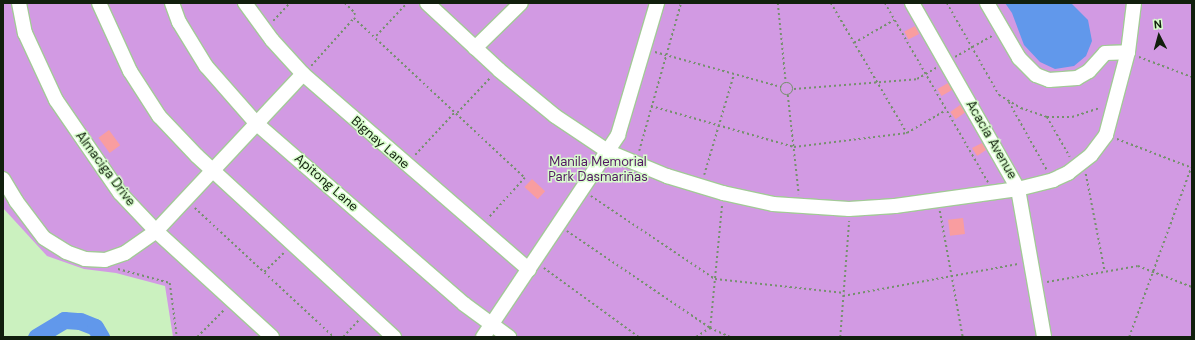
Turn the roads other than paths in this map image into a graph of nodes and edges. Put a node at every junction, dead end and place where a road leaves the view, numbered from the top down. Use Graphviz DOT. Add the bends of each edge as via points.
graph roads {
  1 [pos="19,3"];
  2 [pos="99,3"];
  3 [pos="172,3"];
  4 [pos="245,3"];
  5 [pos="426,3"];
  6 [pos="521,3"];
  7 [pos="657,3"];
  8 [pos="912,3"];
  9 [pos="987,3"];
  10 [pos="1134,3"];
  11 [pos="475,48"];
  12 [pos="1128,52"];
  13 [pos="303,74"];
  14 [pos="257,124"];
  15 [pos="609,152"];
  16 [pos="213,170"];
  17 [pos="3,179"];
  18 [pos="1018,189"];
  19 [pos="156,232"];
  20 [pos="532,266"];
  21 [pos="492,325"];
  22 [pos="272,337"];
  23 [pos="394,337"];
  24 [pos="483,337"];
  25 [pos="509,337"];
  26 [pos="1044,337"];
  1 -- 19 [label="lane, Almaciga Drive" via="25,33 56,100 120,193"];
  2 -- 16 [label="lane" via="130,70 159,116"];
  3 -- 14 [label="lane, Apitong Lane" via="179,22 206,66"];
  4 -- 13 [label="lane, Bignay Lane"];
  5 -- 11 [label="lane"];
  6 -- 11 [label="lane"];
  7 -- 15 [label="lane" via="618,135"];
  8 -- 18 [label="lane, Acacia Avenue"];
  9 -- 12 [label="lane" via="1027,69 1049,80 1077,78 1089,71 1105,53"];
  10 -- 12 [label="lane"];
  11 -- 15 [label="lane" via="555,116"];
  12 -- 18 [label="lane" via="1106,135 1091,155 1053,180"];
  13 -- 14 [label="lane"];
  13 -- 20 [label="lane, Bignay Lane" via="480,228"];
  14 -- 16 [label="lane"];
  14 -- 21 [label="lane, Apitong Lane" via="458,299"];
  15 -- 18 [label="lane" via="701,187 800,208 850,209 938,201"];
  15 -- 20 [label="lane"];
  16 -- 19 [label="lane"];
  16 -- 23 [label="lane"];
  17 -- 19 [label="lane" via="44,238 66,252 85,259 105,260 125,253"];
  18 -- 26 [label="lane, Acacia Avenue"];
  19 -- 22 [label="lane, Almaciga Drive"];
  20 -- 21 [label="lane"];
  21 -- 24 [label="lane"];
  21 -- 25 [label="lane, Apitong Lane"];
}
